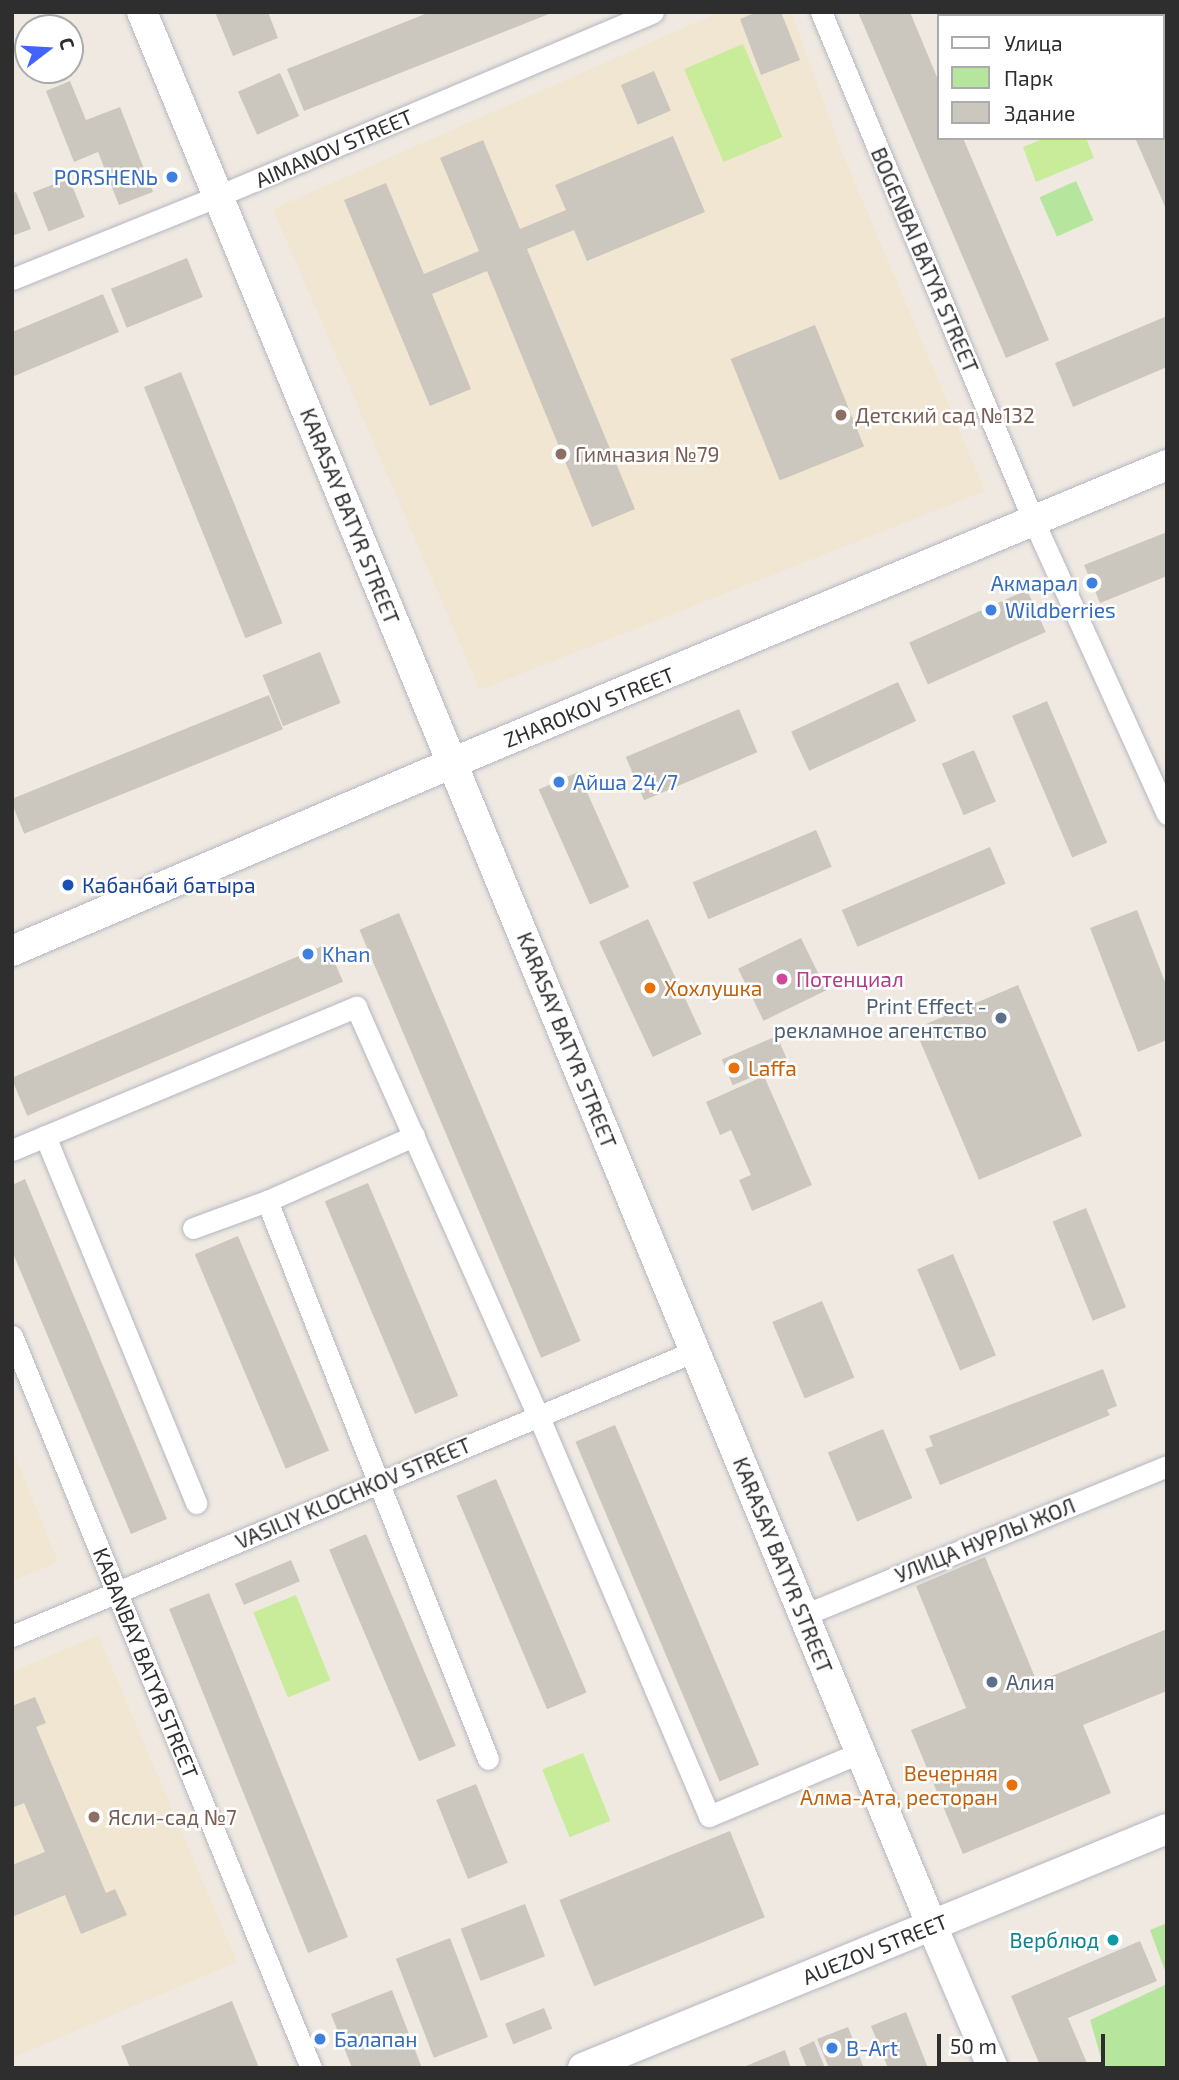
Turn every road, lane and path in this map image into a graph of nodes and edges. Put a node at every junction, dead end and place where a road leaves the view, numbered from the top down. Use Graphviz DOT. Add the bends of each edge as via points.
graph roads {
  1 [pos="142,12"];
  2 [pos="653,12"];
  3 [pos="821,12"];
  4 [pos="218,196"];
  5 [pos="12,279"];
  6 [pos="1167,465"];
  7 [pos="1034,522"];
  8 [pos="452,764"];
  9 [pos="1167,814"];
  10 [pos="12,951"];
  11 [pos="45,1136"];
  12 [pos="414,1136"];
  13 [pos="12,1150"];
  14 [pos="267,1200"];
  15 [pos="192,1228"];
  16 [pos="12,1336"];
  17 [pos="695,1351"];
  18 [pos="538,1415"];
  19 [pos="1167,1466"];
  20 [pos="379,1482"];
  21 [pos="196,1503"];
  22 [pos="117,1592"];
  23 [pos="804,1615"];
  24 [pos="12,1636"];
  25 [pos="861,1752"];
  26 [pos="488,1759"];
  27 [pos="1167,1829"];
  28 [pos="932,1926"];
  29 [pos="311,2068"];
  30 [pos="583,2068"];
  31 [pos="993,2068"];
  1 -- 4 [label="street, KARASAY BATYR STREET"];
  2 -- 4 [label="street, AIMANOV STREET"];
  3 -- 7 [label="street, BOGENBAI BATYR STREET"];
  4 -- 5 [label="street, AIMANOV STREET"];
  4 -- 8 [label="street, KARASAY BATYR STREET"];
  6 -- 7 [label="street, ZHAROKOV STREET"];
  7 -- 8 [label="street, ZHAROKOV STREET"];
  7 -- 9 [label="street, BOGENBAI BATYR STREET"];
  8 -- 10 [label="street, ZHAROKOV STREET"];
  8 -- 17 [label="street, KARASAY BATYR STREET"];
  11 -- 12 [label="street" via="356,1007"];
  11 -- 13 [label="street"];
  11 -- 21 [label="street"];
  12 -- 14 [label="street"];
  12 -- 18 [label="street"];
  14 -- 15 [label="street"];
  14 -- 20 [label="street"];
  16 -- 22 [label="street, KABANBAY BATYR STREET"];
  17 -- 18 [label="street, VASILIY KLOCHKOV STREET"];
  17 -- 23 [label="street, KARASAY BATYR STREET"];
  18 -- 20 [label="street, VASILIY KLOCHKOV STREET"];
  18 -- 25 [label="street" via="709,1816"];
  19 -- 23 [label="street, УЛИЦА НУРЛЫ ЖОЛ"];
  20 -- 22 [label="street, VASILIY KLOCHKOV STREET"];
  20 -- 26 [label="street"];
  22 -- 24 [label="street, VASILIY KLOCHKOV STREET"];
  22 -- 29 [label="street, KABANBAY BATYR STREET"];
  23 -- 25 [label="street, KARASAY BATYR STREET"];
  25 -- 28 [label="street, KARASAY BATYR STREET"];
  27 -- 28 [label="street, AUEZOV STREET"];
  28 -- 30 [label="street, AUEZOV STREET"];
  28 -- 31 [label="street, KARASAY BATYR STREET"];
}
